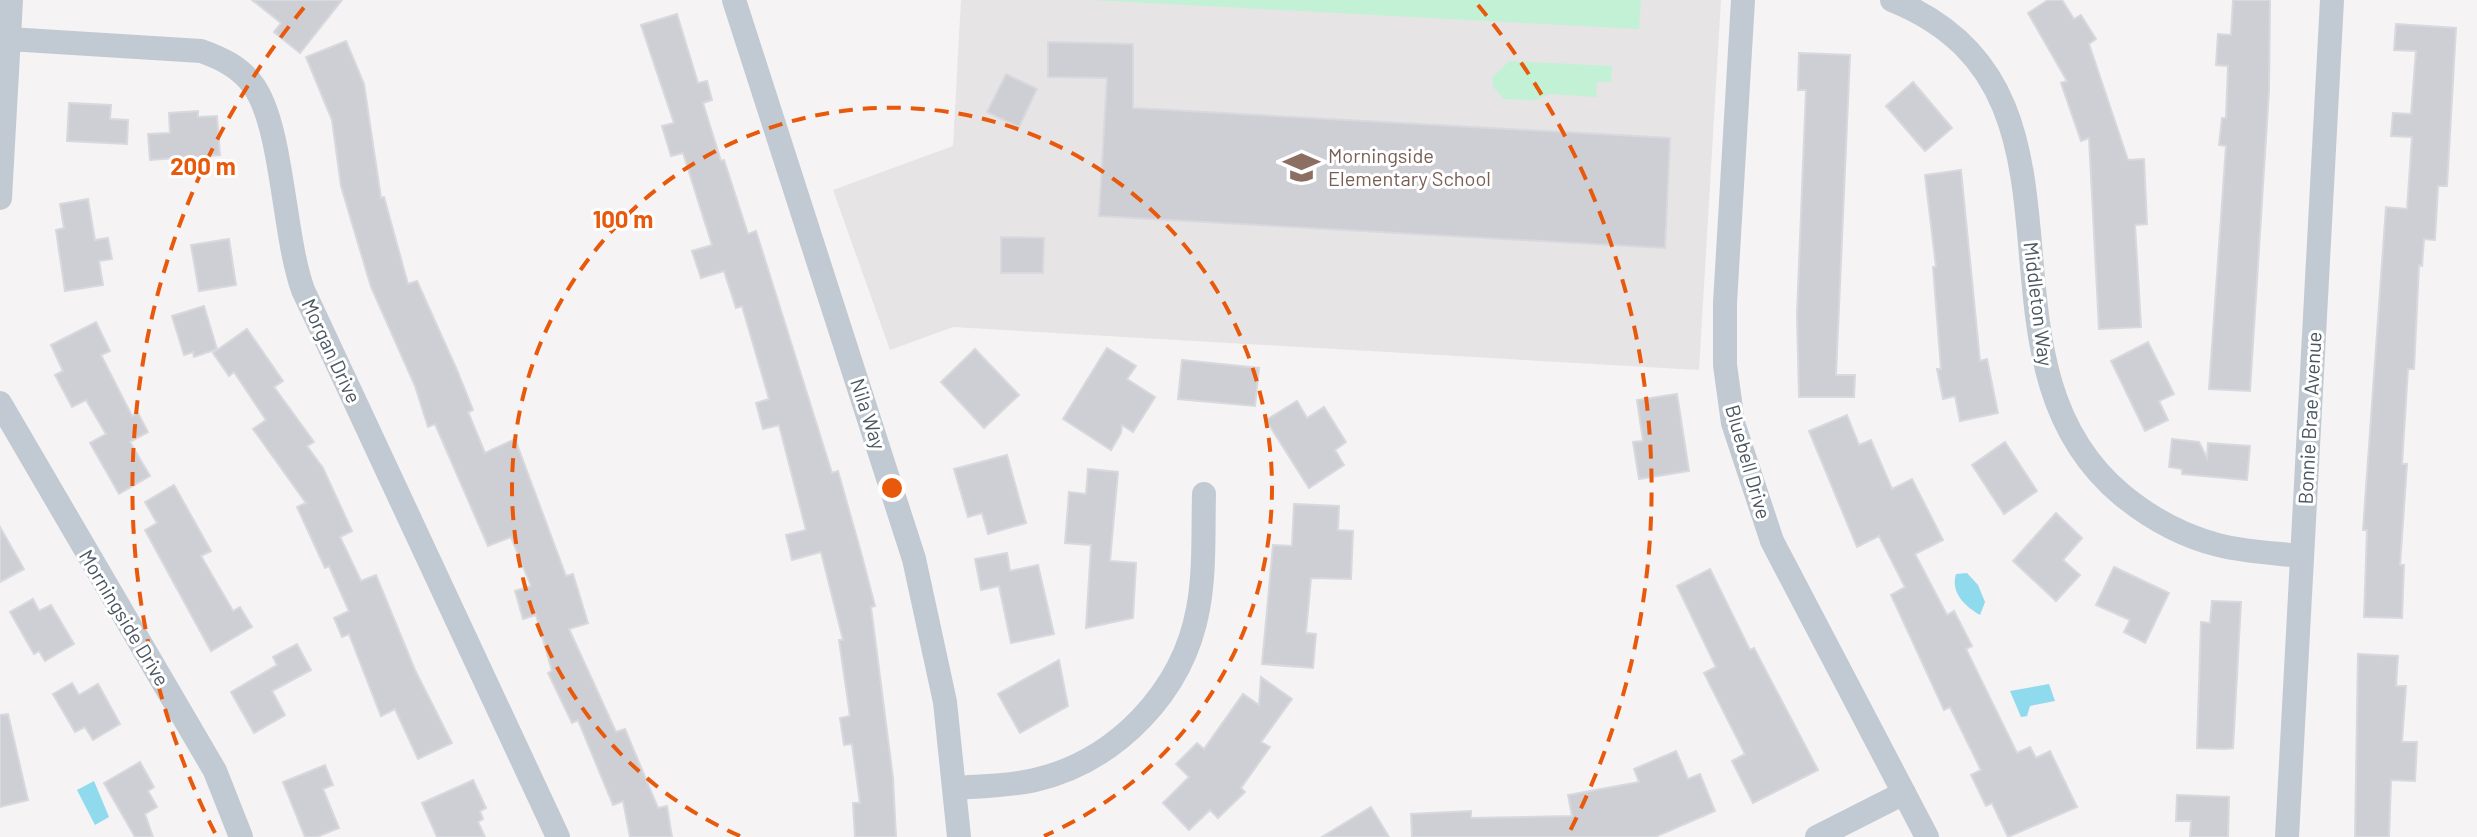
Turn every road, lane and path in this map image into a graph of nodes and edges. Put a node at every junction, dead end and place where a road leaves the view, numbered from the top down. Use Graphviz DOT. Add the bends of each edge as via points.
graph roads {
  1 [pos="11,0"];
  2 [pos="734,0"];
  3 [pos="1743,0"];
  4 [pos="1892,0"];
  5 [pos="2332,0"];
  6 [pos="9,39"];
  7 [pos="0,198"];
  8 [pos="0,403"];
  9 [pos="1204,494"];
  10 [pos="2302,556"];
  11 [pos="956,788"];
  12 [pos="1904,793"];
  13 [pos="241,837"];
  14 [pos="558,837"];
  15 [pos="959,837"];
  16 [pos="1817,837"];
  17 [pos="1927,837"];
  18 [pos="2287,837"];
  1 -- 6 [label="street"];
  2 -- 11 [label="street, Nila Way" via="914,559 938,663"];
  3 -- 12 [label="street, Bluebell Drive" via="1725,303 1725,365 1733,423 1772,541"];
  4 -- 10 [label="street, Middleton Way" via="1955,37 1991,79 2008,111 2023,173 2039,344 2054,399 2075,443 2111,486 2179,531 2230,548"];
  5 -- 10 [label="street, Bonnie Brae Avenue"];
  6 -- 7 [label="street"];
  6 -- 14 [label="street, Morgan Drive" via="201,51 225,60 254,86 269,125 303,290"];
  8 -- 13 [label="street, Morningside Drive" via="215,771"];
  9 -- 11 [label="street" via="1198,610 1180,664 1148,711 1106,749 1060,773 1008,785"];
  10 -- 18 [label="street, Bonnie Brae Avenue"];
  11 -- 15 [label="street, Nila Way"];
  12 -- 16 [label="street"];
  12 -- 17 [label="street, Bluebell Drive"];
}
